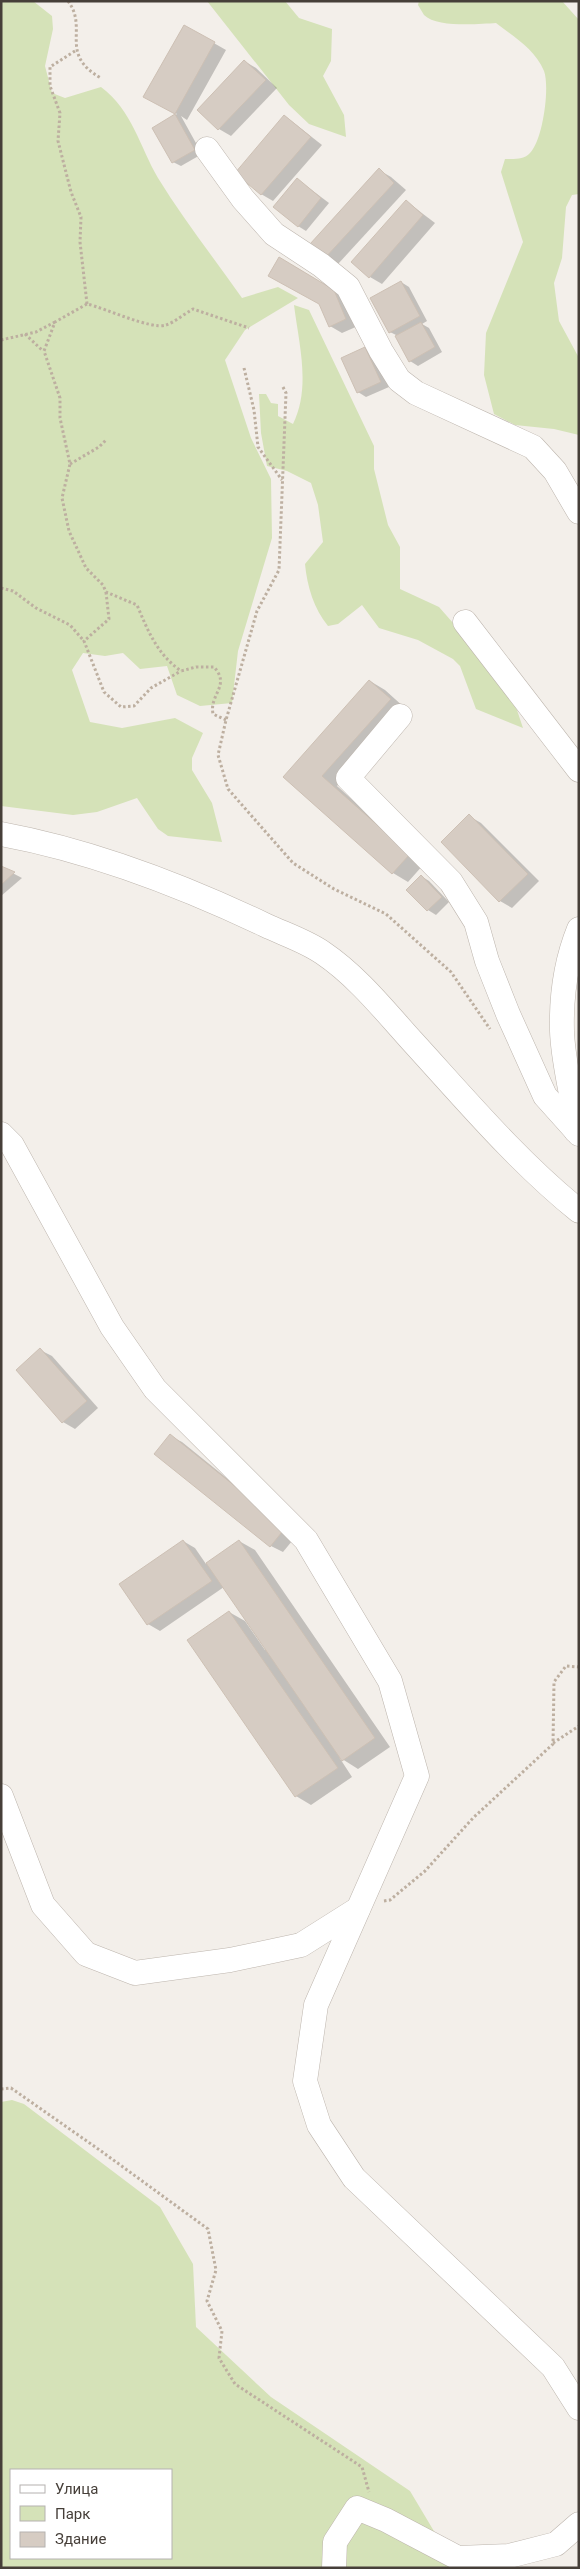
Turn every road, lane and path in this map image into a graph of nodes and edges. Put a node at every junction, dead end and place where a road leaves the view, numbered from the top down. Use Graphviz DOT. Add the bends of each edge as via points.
graph roads {
  1 [pos="68,1"];
  2 [pos="75,51"];
  3 [pos="101,78"];
  4 [pos="207,149"];
  5 [pos="87,304"];
  6 [pos="55,322"];
  7 [pos="249,328"];
  8 [pos="25,334"];
  9 [pos="1,340"];
  10 [pos="44,351"];
  11 [pos="244,368"];
  12 [pos="107,439"];
  13 [pos="70,464"];
  14 [pos="282,481"];
  15 [pos="579,512"];
  16 [pos="1,588"];
  17 [pos="106,592"];
  18 [pos="465,622"];
  19 [pos="84,641"];
  20 [pos="181,671"];
  21 [pos="400,716"];
  22 [pos="226,720"];
  23 [pos="579,770"];
  24 [pos="1,834"];
  25 [pos="579,929"];
  26 [pos="578,1133"];
  27 [pos="1,1134"];
  28 [pos="579,1211"];
  29 [pos="579,1667"];
  30 [pos="579,1726"];
  31 [pos="552,1744"];
  32 [pos="1,1796"];
  33 [pos="358,1909"];
  34 [pos="1,2089"];
  35 [pos="579,2408"];
  36 [pos="357,2508"];
  37 [pos="579,2524"];
  38 [pos="334,2568"];
  1 -- 2 [label="path" via="73,7"];
  2 -- 3 [label="path" via="87,70"];
  2 -- 5 [label="path" via="50,67 50,86 60,113 58,142 81,217 80,242"];
  4 -- 15 [label="street" via="243,199 274,234 348,287 399,380 416,393 533,447 555,471"];
  5 -- 6 [label="path"];
  5 -- 7 [label="path" via="142,323 165,326 193,309"];
  6 -- 8 [label="path"];
  6 -- 10 [label="path"];
  8 -- 9 [label="path"];
  8 -- 10 [label="path"];
  10 -- 13 [label="path" via="60,398 60,418"];
  11 -- 14 [label="path" via="254,410 258,447"];
  12 -- 13 [label="path"];
  13 -- 17 [label="path" via="62,498 69,530 86,568"];
  16 -- 19 [label="path" via="13,591 36,608 70,625"];
  17 -- 19 [label="path" via="109,619"];
  17 -- 20 [label="path" via="136,605 156,647"];
  18 -- 23 [label="street"];
  19 -- 20 [label="path" via="104,692 121,707 134,706 150,688"];
  20 -- 22 [label="path" via="196,667 214,668 221,675 221,684 211,705 213,714"];
  21 -- 26 [label="street" via="348,778 451,882 476,922 508,1014 545,1096"];
  24 -- 28 [label="street" via="42,842 161,879 323,952 362,986 478,1113"];
  25 -- 26 [label="street" via="569,953 562,1032"];
  27 -- 33 [label="street" via="12,1146 112,1327 155,1389 306,1540 390,1681 417,1776"];
  29 -- 31 [label="path" via="566,1666 554,1682"];
  30 -- 31 [label="path"];
  31 -- 33 [label="path" via="473,1818 425,1871 390,1900"];
  32 -- 33 [label="street" via="43,1905 86,1954 135,1972 230,1960 301,1945"];
  33 -- 35 [label="street" via="316,2005 305,2081 319,2125 354,2178 553,2367"];
  34 -- 36 [label="path" via="10,2088 208,2228 216,2270 207,2301 222,2331 219,2358 235,2384 362,2467 370,2490"];
  36 -- 37 [label="street" via="458,2558 509,2556 556,2544"];
  36 -- 38 [label="street" via="335,2542"];
}
